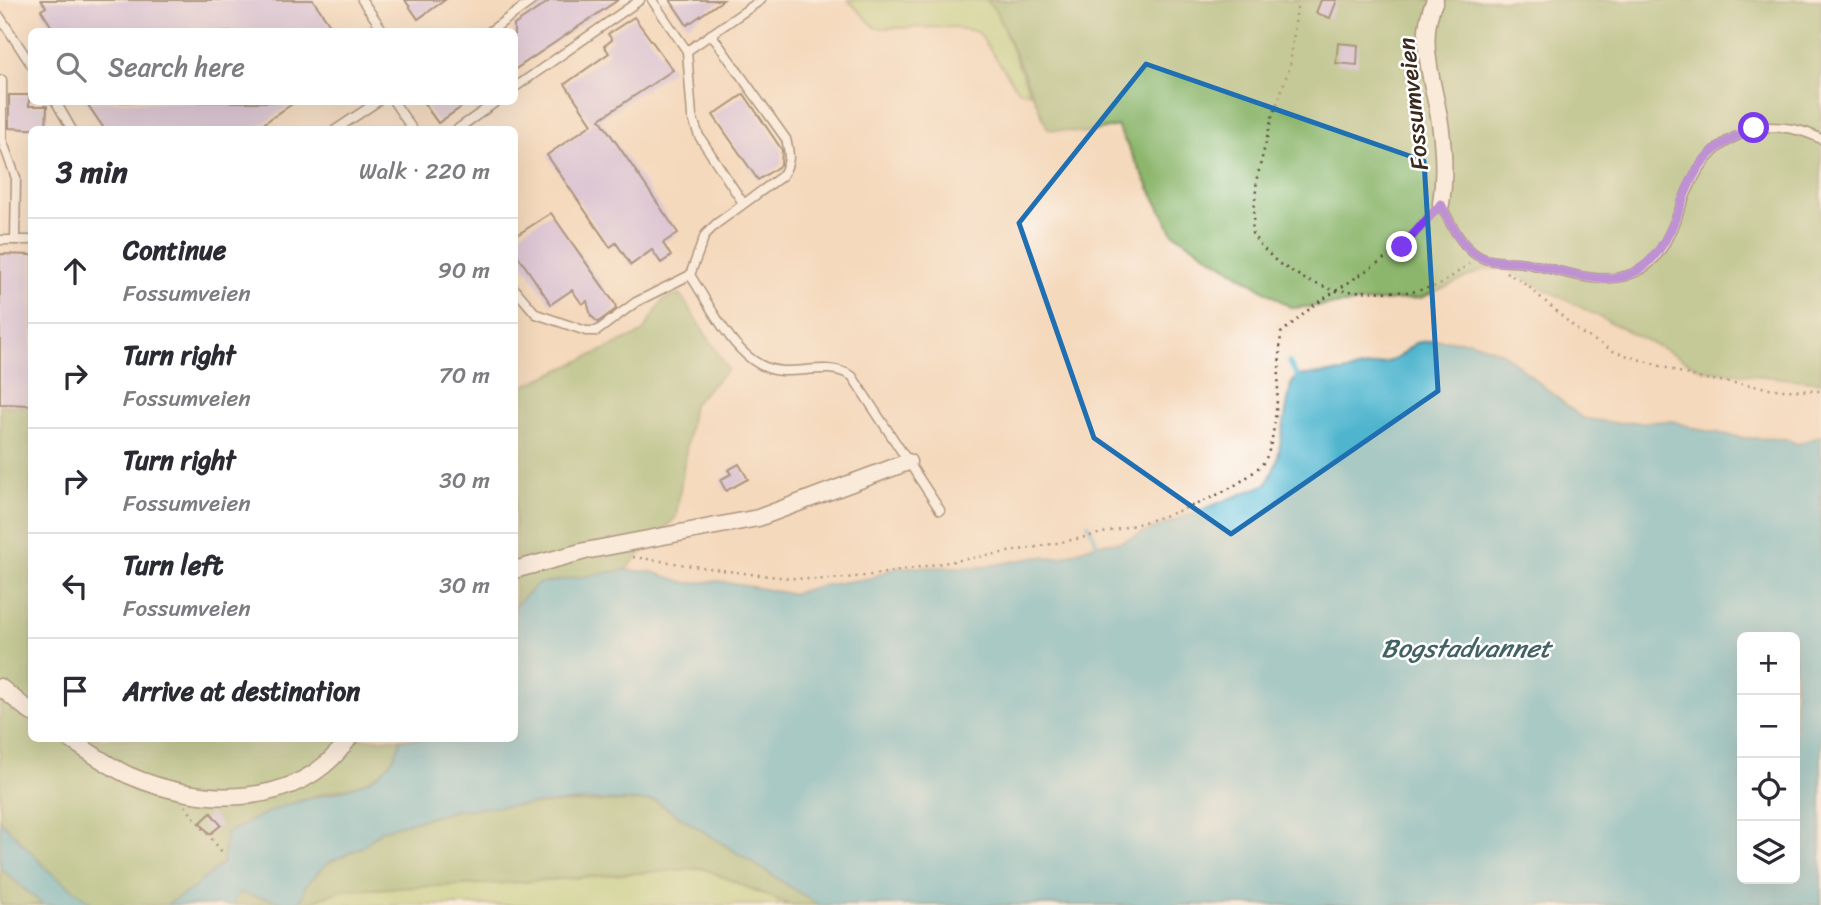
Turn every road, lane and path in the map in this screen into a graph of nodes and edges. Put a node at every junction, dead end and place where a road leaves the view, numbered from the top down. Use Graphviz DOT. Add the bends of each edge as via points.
graph roads {
  1 [pos="362,0"];
  2 [pos="533,0"];
  3 [pos="640,0"];
  4 [pos="652,0"];
  5 [pos="761,0"];
  6 [pos="1435,0"];
  7 [pos="1297,7"];
  8 [pos="0,17"];
  9 [pos="381,28"];
  10 [pos="494,28"];
  11 [pos="711,34"];
  12 [pos="687,51"];
  13 [pos="28,60"];
  14 [pos="2,80"];
  15 [pos="518,86"];
  16 [pos="58,105"];
  17 [pos="372,105"];
  18 [pos="396,105"];
  19 [pos="492,105"];
  20 [pos="70,126"];
  21 [pos="341,126"];
  22 [pos="410,126"];
  23 [pos="462,126"];
  24 [pos="1821,139"];
  25 [pos="743,203"];
  26 [pos="1441,204"];
  27 [pos="0,240"];
  28 [pos="15,240"];
  29 [pos="28,240"];
  30 [pos="1483,258"];
  31 [pos="1506,272"];
  32 [pos="690,275"];
  33 [pos="1336,290"];
  34 [pos="518,293"];
  35 [pos="1821,391"];
  36 [pos="908,462"];
  37 [pos="940,510"];
  38 [pos="626,556"];
  39 [pos="518,569"];
  40 [pos="0,687"];
  41 [pos="28,710"];
  42 [pos="74,742"];
  43 [pos="346,742"];
  44 [pos="172,790"];
  45 [pos="223,853"];
  1 -- 9 [label="lane"];
  2 -- 10 [label="lane"];
  3 -- 15 [label="lane"];
  4 -- 12 [label="lane"];
  5 -- 11 [label="lane"];
  6 -- 26 [label="street, Fossumveien" via="1428,14 1427,58 1445,163"];
  7 -- 33 [label="path" via="1290,66 1256,178 1252,233 1278,263 1308,281"];
  8 -- 13 [label="lane"];
  11 -- 12 [label="lane"];
  11 -- 25 [label="lane" via="786,139 790,154 782,177"];
  12 -- 25 [label="lane" via="692,116 699,136"];
  14 -- 28 [label="lane" via="2,140 16,178"];
  16 -- 20 [label="lane"];
  17 -- 21 [label="lane"];
  18 -- 22 [label="lane"];
  19 -- 23 [label="lane"];
  24 -- 30 [label="lane" via="1790,127 1754,128 1726,141 1705,159 1690,181 1653,261 1634,273 1587,278 1528,263"];
  25 -- 32 [label="lane" via="705,235"];
  26 -- 30 [label="lane, Fossumveien" via="1465,244"];
  26 -- 33 [label="path, Fossumveien" via="1402,247"];
  27 -- 28 [label="lane"];
  28 -- 29 [label="lane"];
  30 -- 33 [label="path" via="1440,285 1412,292"];
  31 -- 35 [label="path" via="1529,286 1581,333 1615,352 1699,378"];
  32 -- 34 [label="lane" via="636,302 597,331 536,314"];
  32 -- 36 [label="lane" via="734,340 760,365 780,371 838,368 852,376"];
  33 -- 38 [label="path, Fossumveien" via="1281,333 1273,433 1264,461 1234,486 1174,511 1082,540 862,577 808,579"];
  36 -- 37 [label="lane"];
  36 -- 39 [label="street" via="758,518 585,551"];
  40 -- 41 [label="street"];
  42 -- 44 [label="street" via="128,775"];
  43 -- 44 [label="street" via="310,779 256,795 226,797"];
  44 -- 45 [label="path"];
}
